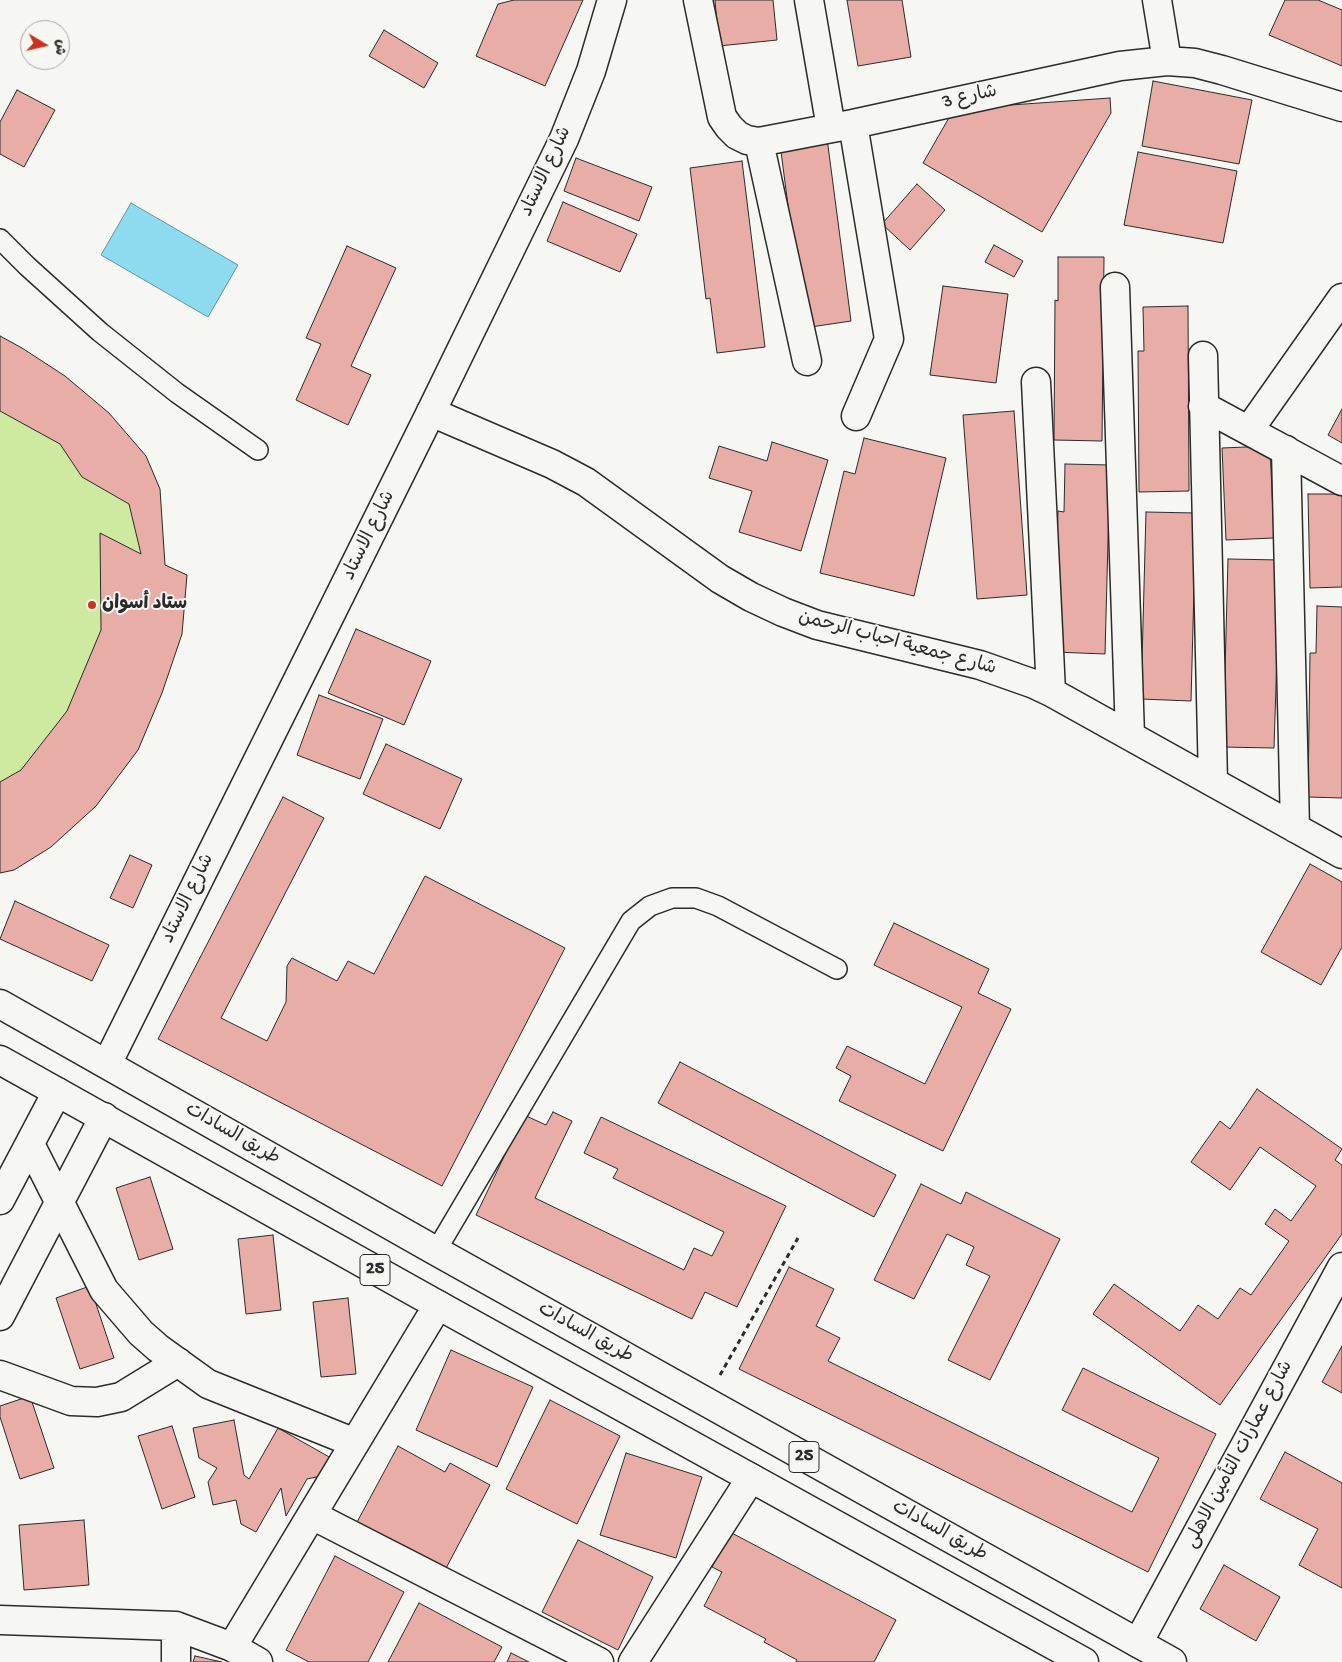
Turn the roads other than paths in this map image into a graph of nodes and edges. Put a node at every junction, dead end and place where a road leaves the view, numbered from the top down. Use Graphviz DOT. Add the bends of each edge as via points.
graph roads {
  1 [pos="612,0"];
  2 [pos="698,0"];
  3 [pos="809,0"];
  4 [pos="1157,0"];
  5 [pos="1168,61"];
  6 [pos="1342,107"];
  7 [pos="842,126"];
  8 [pos="759,142"];
  9 [pos="0,239"];
  10 [pos="1116,287"];
  11 [pos="1342,298"];
  12 [pos="1202,356"];
  13 [pos="807,361"];
  14 [pos="1036,382"];
  15 [pos="1203,406"];
  16 [pos="431,412"];
  17 [pos="856,416"];
  18 [pos="1249,430"];
  19 [pos="258,450"];
  20 [pos="1286,450"];
  21 [pos="1342,481"];
  22 [pos="1051,692"];
  23 [pos="1130,736"];
  24 [pos="1213,782"];
  25 [pos="1295,828"];
  26 [pos="1342,854"];
  27 [pos="837,969"];
  28 [pos="0,1004"];
  29 [pos="0,1060"];
  30 [pos="107,1064"];
  31 [pos="57,1092"];
  32 [pos="104,1117"];
  33 [pos="30,1144"];
  34 [pos="0,1200"];
  35 [pos="59,1202"];
  36 [pos="436,1251"];
  37 [pos="1342,1267"];
  38 [pos="438,1305"];
  39 [pos="0,1316"];
  40 [pos="178,1362"];
  41 [pos="0,1375"];
  42 [pos="355,1443"];
  43 [pos="751,1478"];
  44 [pos="312,1515"];
  45 [pos="0,1620"];
  46 [pos="176,1626"];
  47 [pos="1138,1643"];
  48 [pos="232,1647"];
  49 [pos="176,1662"];
  50 [pos="258,1662"];
  51 [pos="599,1662"];
  52 [pos="633,1662"];
  53 [pos="1084,1662"];
  54 [pos="1172,1662"];
  1 -- 16 [label="street, شارع الاستاد" via="591,71 564,139"];
  2 -- 8 [label="street" via="722,117 737,135"];
  3 -- 7 [label="street"];
  4 -- 5 [label="street"];
  5 -- 6 [label="street, شارع 3" via="1196,63"];
  5 -- 7 [label="street, شارع 3" via="1120,66"];
  7 -- 8 [label="street, شارع 3"];
  7 -- 17 [label="street" via="889,340"];
  8 -- 13 [label="street"];
  9 -- 19 [label="lane" via="100,332 177,394"];
  10 -- 23 [label="street"];
  11 -- 18 [label="street"];
  12 -- 15 [label="street"];
  14 -- 22 [label="street"];
  15 -- 18 [label="street"];
  15 -- 24 [label="street"];
  16 -- 22 [label="street, شارع جمعية احباب الرحمن" via="569,472 602,492 720,579 783,612 817,625 989,668"];
  16 -- 30 [label="street, شارع الاستاد"];
  18 -- 20 [label="street"];
  20 -- 21 [label="street"];
  20 -- 25 [label="street"];
  22 -- 23 [label="street, شارع جمعية احباب الرحمن"];
  23 -- 24 [label="street, شارع جمعية احباب الرحمن"];
  24 -- 25 [label="street, شارع جمعية احباب الرحمن"];
  25 -- 26 [label="street, شارع جمعية احباب الرحمن"];
  27 -- 36 [label="lane" via="718,906 696,898 672,898 650,906 631,921"];
  28 -- 30 [label="street, طريق السادات / 25"];
  29 -- 31 [label="street, 25"];
  30 -- 36 [label="street, طريق السادات / 25"];
  31 -- 32 [label="street, 25"];
  31 -- 33 [label="street"];
  32 -- 35 [label="street"];
  32 -- 38 [label="street, 25"];
  33 -- 34 [label="street"];
  33 -- 35 [label="street"];
  35 -- 39 [label="street"];
  35 -- 40 [label="street" via="104,1290 141,1333"];
  36 -- 47 [label="street, طريق السادات / 25"];
  37 -- 47 [label="street, شارع عمارات التأمين الاهلى"];
  38 -- 42 [label="street"];
  38 -- 43 [label="street, 25"];
  40 -- 41 [label="street" via="120,1397 97,1402 71,1401"];
  40 -- 42 [label="street" via="208,1384"];
  42 -- 44 [label="street"];
  43 -- 52 [label="street"];
  43 -- 53 [label="street, 25"];
  44 -- 48 [label="street"];
  44 -- 51 [label="street"];
  45 -- 46 [label="street"];
  46 -- 48 [label="street"];
  46 -- 49 [label="street"];
  47 -- 54 [label="street, طريق السادات / 25"];
  48 -- 50 [label="street"];
}
